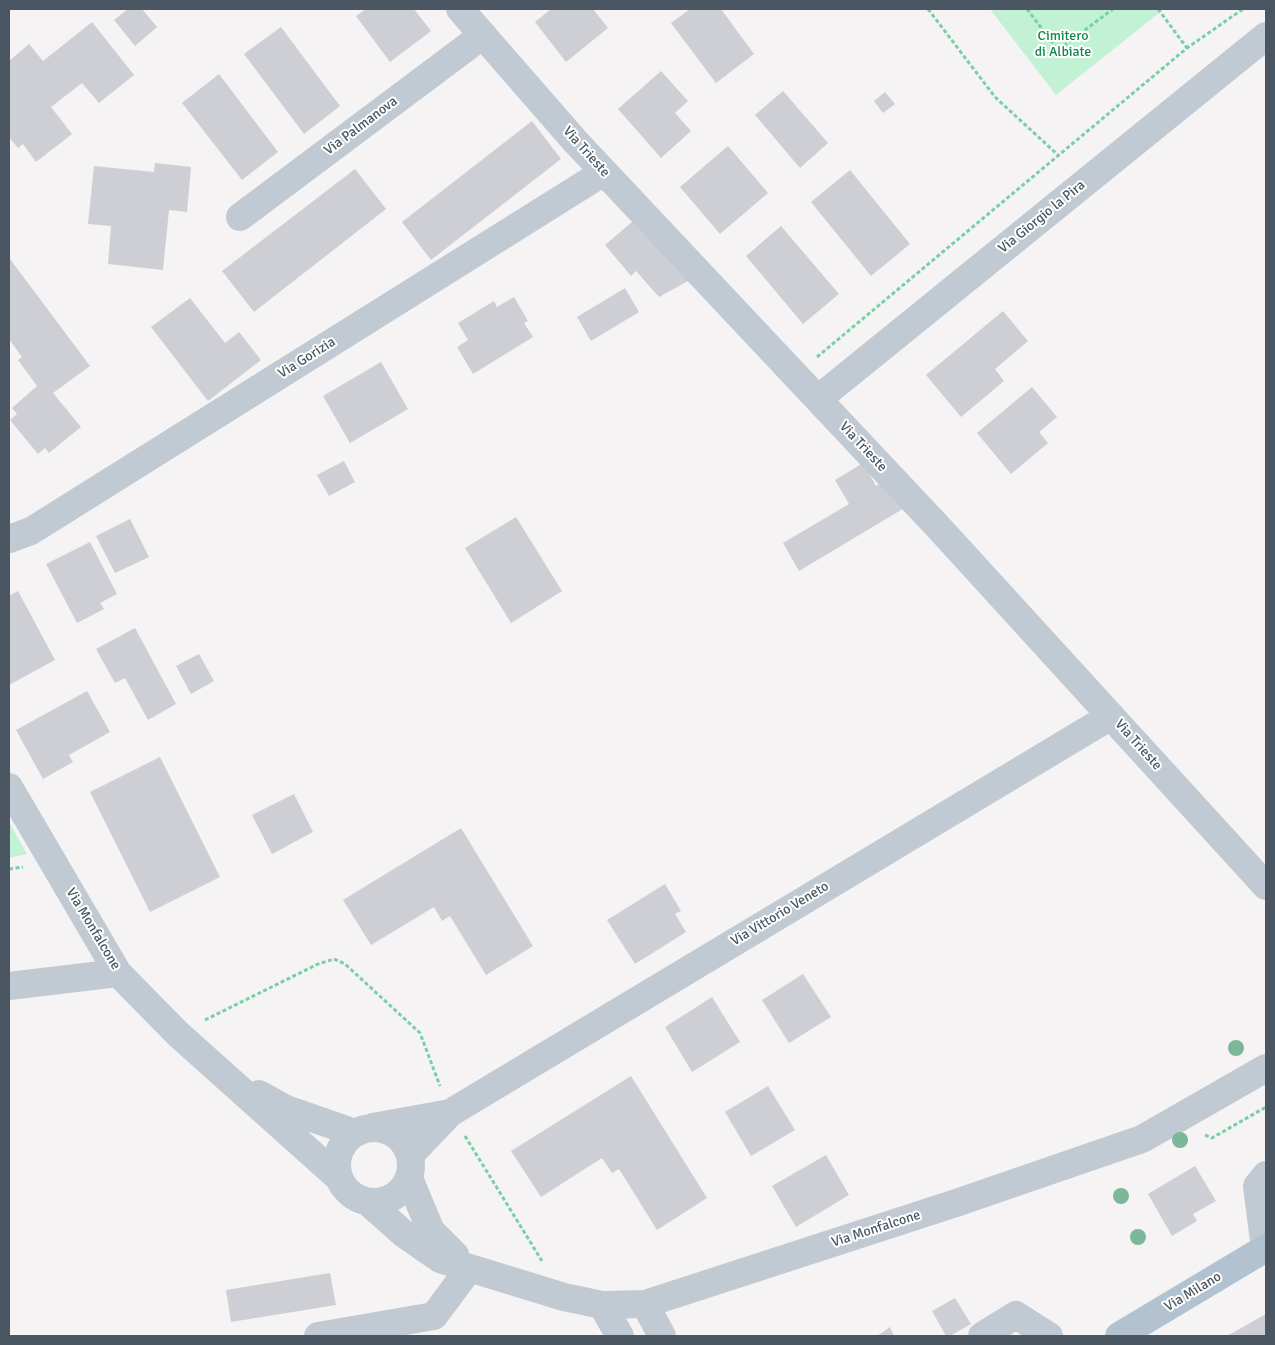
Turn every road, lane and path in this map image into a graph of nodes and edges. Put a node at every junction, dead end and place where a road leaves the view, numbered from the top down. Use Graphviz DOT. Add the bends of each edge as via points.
graph roads {
  1 [pos="460,9"];
  2 [pos="928,9"];
  3 [pos="1027,9"];
  4 [pos="1114,9"];
  5 [pos="1158,9"];
  6 [pos="1243,9"];
  7 [pos="483,35"];
  8 [pos="1266,36"];
  9 [pos="1187,48"];
  10 [pos="1058,156"];
  11 [pos="604,172"];
  12 [pos="240,217"];
  13 [pos="796,375"];
  14 [pos="818,399"];
  15 [pos="9,540"];
  16 [pos="1111,716"];
  17 [pos="9,786"];
  18 [pos="1266,886"];
  19 [pos="118,973"];
  20 [pos="9,986"];
  21 [pos="178,1034"];
  22 [pos="1266,1068"];
  23 [pos="222,1074"];
  24 [pos="450,1113"];
  25 [pos="362,1130"];
  26 [pos="409,1166"];
  27 [pos="1266,1175"];
  28 [pos="339,1178"];
  29 [pos="368,1202"];
  30 [pos="1266,1249"];
  31 [pos="469,1269"];
  32 [pos="564,1297"];
  33 [pos="645,1304"];
  34 [pos="602,1305"];
  35 [pos="318,1336"];
  36 [pos="620,1336"];
  37 [pos="662,1336"];
  38 [pos="982,1336"];
  39 [pos="1049,1336"];
  40 [pos="1119,1336"];
  1 -- 7 [label="street, Via Trieste"];
  2 -- 10 [label="path" via="995,97"];
  3 -- 4 [label="path" via="1058,50"];
  5 -- 9 [label="path"];
  6 -- 9 [label="path"];
  7 -- 11 [label="street, Via Trieste"];
  7 -- 12 [label="street, Via Palmanova"];
  8 -- 14 [label="street, Via Giorgio la Pira"];
  9 -- 10 [label="path"];
  10 -- 13 [label="path"];
  11 -- 13 [label="street, Via Trieste"];
  11 -- 15 [label="street, Via Gorizia" via="31,530"];
  13 -- 14 [label="street, Via Trieste"];
  14 -- 16 [label="street, Via Trieste"];
  16 -- 18 [label="street, Via Trieste"];
  16 -- 24 [label="street, Via Vittorio Veneto"];
  17 -- 19 [label="street, Via Monfalcone"];
  19 -- 20 [label="street"];
  19 -- 21 [label="street, Via Monfalcone"];
  21 -- 23 [label="street, Via Monfalcone"];
  21 -- 24 [label="path" via="334,959 345,964 420,1033"];
  22 -- 33 [label="street, Via Monfalcone" via="1142,1139"];
  23 -- 25 [label="street, Via Monfalcone" via="286,1109"];
  23 -- 28 [label="street, Via Monfalcone"];
  24 -- 25 [label="street, Via Vittorio Veneto"];
  24 -- 26 [label="street, Via Vittorio Veneto"];
  24 -- 32 [label="path"];
  25 -- 26 [label="street" via="384,1129 396,1135 404,1143"];
  25 -- 28 [label="street" via="345,1141 338,1153"];
  26 -- 29 [label="street" via="403,1188 394,1196 381,1202"];
  26 -- 31 [label="street, Via Monfalcone" via="430,1231"];
  27 -- 30 [label="street" via="1257,1186"];
  28 -- 29 [label="street" via="349,1193"];
  29 -- 31 [label="street, Via Monfalcone" via="404,1234 440,1259"];
  30 -- 40 [label="main road, Via Milano"];
  31 -- 32 [label="street, Via Monfalcone"];
  31 -- 35 [label="street" via="434,1316"];
  32 -- 34 [label="street, Via Monfalcone"];
  33 -- 34 [label="street, Via Monfalcone"];
  33 -- 37 [label="street"];
  34 -- 36 [label="street"];
  38 -- 39 [label="street" via="1016,1315"];
}
